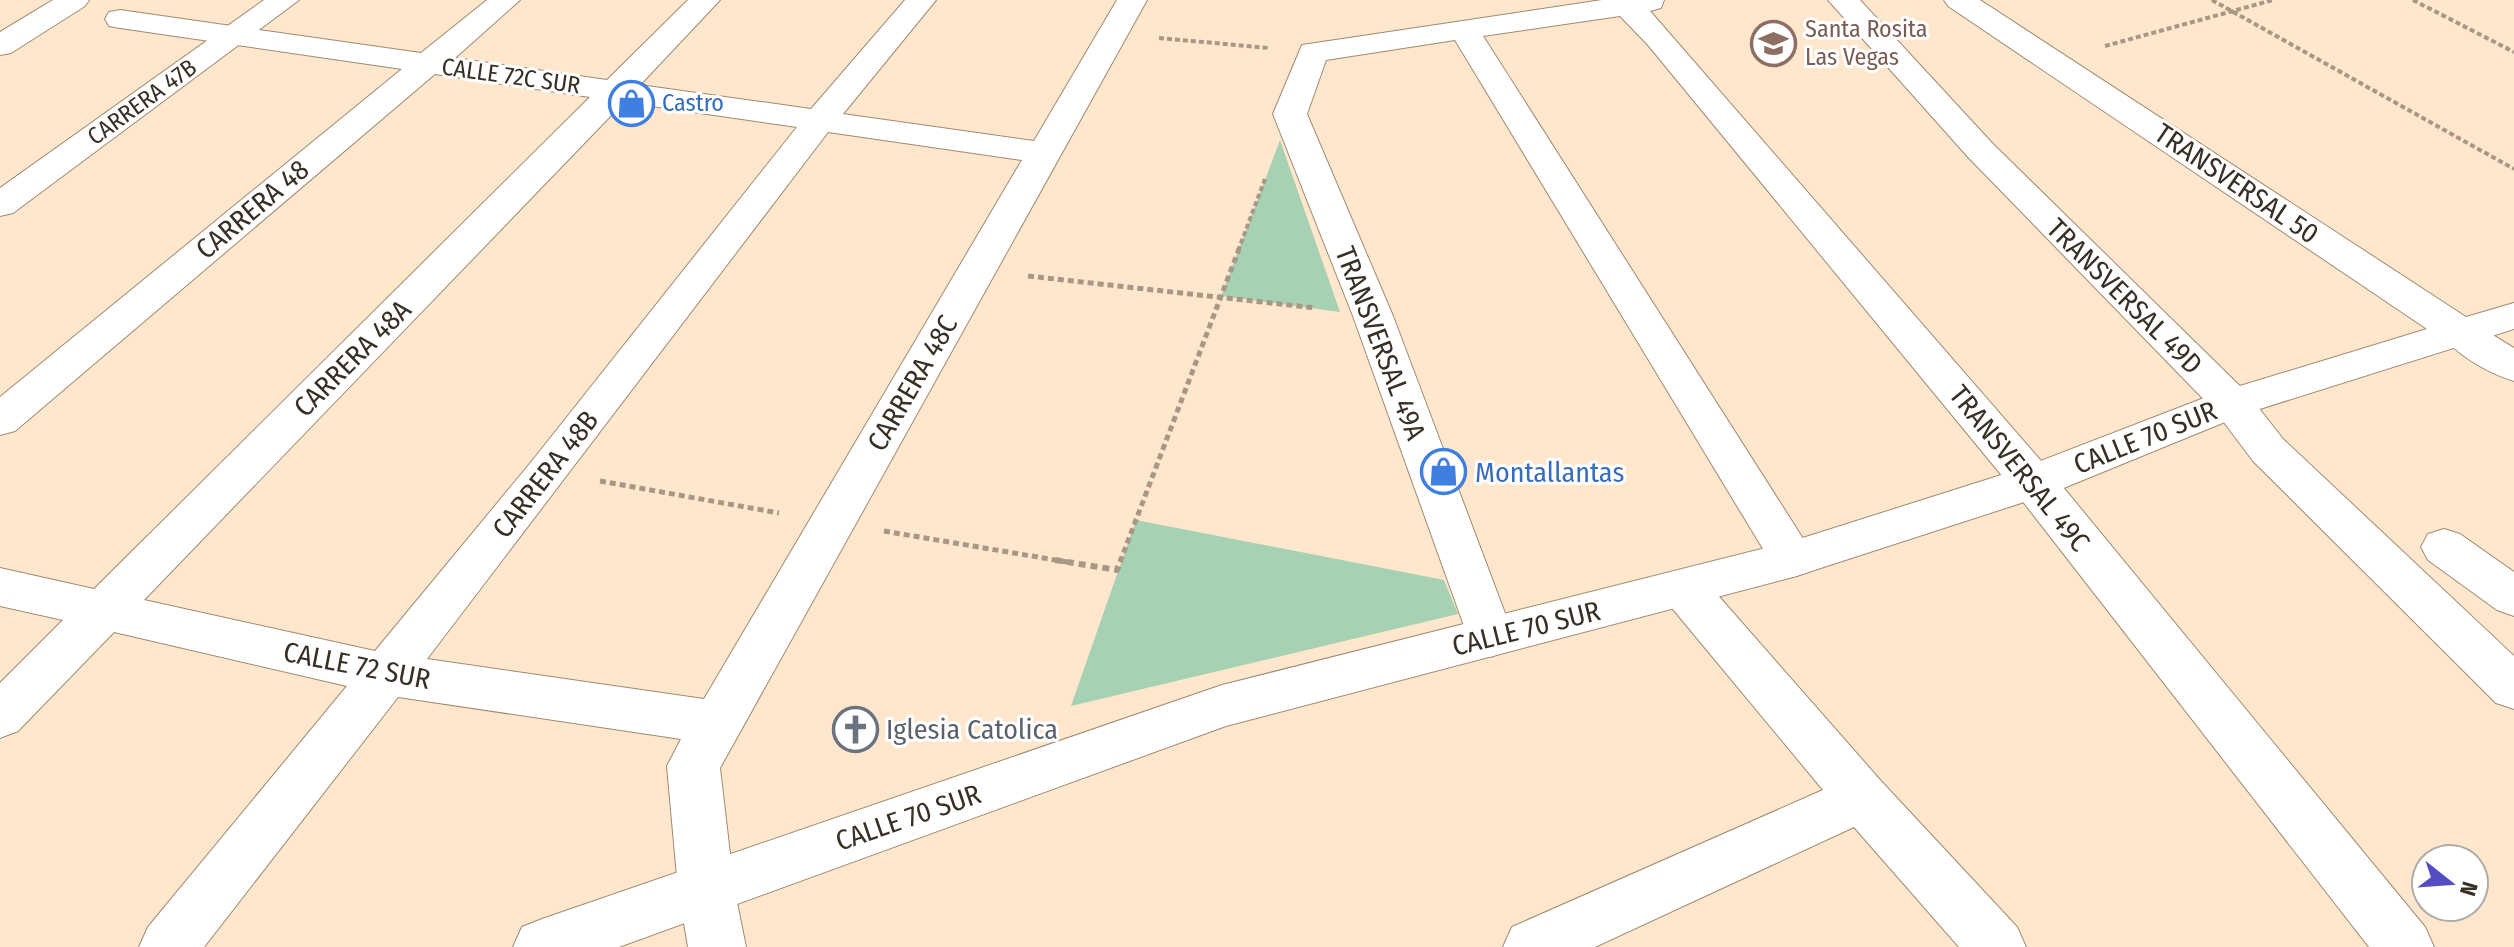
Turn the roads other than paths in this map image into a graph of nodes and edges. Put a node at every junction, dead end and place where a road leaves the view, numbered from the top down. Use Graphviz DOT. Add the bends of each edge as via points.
graph roads {
  1 [pos="74,0"];
  2 [pos="284,0"];
  3 [pos="505,0"];
  4 [pos="705,0"];
  5 [pos="921,0"];
  6 [pos="1843,0"];
  7 [pos="1959,0"];
  8 [pos="1638,2"];
  9 [pos="1122,17"];
  10 [pos="120,19"];
  11 [pos="1464,30"];
  12 [pos="234,37"];
  13 [pos="0,46"];
  14 [pos="426,64"];
  15 [pos="615,90"];
  16 [pos="820,120"];
  17 [pos="1044,153"];
  18 [pos="0,205"];
  19 [pos="2514,316"];
  20 [pos="2461,333"];
  21 [pos="2514,367"];
  22 [pos="2232,403"];
  23 [pos="0,420"];
  24 [pos="2033,482"];
  25 [pos="2444,547"];
  26 [pos="1793,559"];
  27 [pos="0,587"];
  28 [pos="1684,589"];
  29 [pos="2514,597"];
  30 [pos="105,609"];
  31 [pos="1490,637"];
  32 [pos="386,674"];
  33 [pos="2514,688"];
  34 [pos="0,716"];
  35 [pos="706,744"];
  36 [pos="1862,798"];
  37 [pos="706,888"];
  38 [pos="168,947"];
  39 [pos="542,947"];
  40 [pos="717,947"];
  41 [pos="1532,947"];
  42 [pos="1997,947"];
  43 [pos="2405,947"];
  1 -- 13 [label="street"];
  2 -- 12 [label="street, CARRERA 47B"];
  3 -- 14 [label="street, CARRERA 48"];
  4 -- 15 [label="street, CARRERA 48A"];
  5 -- 16 [label="street, CARRERA 48B"];
  6 -- 22 [label="street, TRANSVERSAL 49D" via="1980,150"];
  7 -- 20 [label="street, TRANSVERSAL 50"];
  8 -- 11 [label="street"];
  8 -- 24 [label="street, TRANSVERSAL 49C" via="1659,38"];
  9 -- 17 [label="street, CARRERA 48C"];
  10 -- 12 [label="street, CALLE 72C SUR"];
  11 -- 26 [label="street"];
  11 -- 31 [label="street, TRANSVERSAL 49A" via="1313,52 1290,114 1373,316"];
  12 -- 14 [label="street, CALLE 72C SUR"];
  12 -- 18 [label="street, CARRERA 47B"];
  14 -- 15 [label="street, CALLE 72C SUR"];
  14 -- 23 [label="street, CARRERA 48"];
  15 -- 16 [label="street, CALLE 72C SUR"];
  15 -- 30 [label="street, CARRERA 48A"];
  16 -- 17 [label="street, CALLE 72C SUR"];
  16 -- 32 [label="street, CARRERA 48B"];
  17 -- 35 [label="street, CARRERA 48C"];
  19 -- 20 [label="street, CALLE 70 SUR"];
  20 -- 21 [label="street, TRANSVERSAL 50"];
  20 -- 22 [label="street, CALLE 70 SUR"];
  22 -- 24 [label="street, CALLE 70 SUR"];
  22 -- 33 [label="street, TRANSVERSAL 49D" via="2268,450"];
  24 -- 26 [label="street, CALLE 70 SUR"];
  24 -- 43 [label="street, TRANSVERSAL 49C"];
  25 -- 29 [label="street"];
  26 -- 28 [label="street, CALLE 70 SUR"];
  27 -- 30 [label="street, CALLE 72 SUR"];
  28 -- 31 [label="street, CALLE 70 SUR"];
  28 -- 36 [label="street"];
  30 -- 32 [label="street, CALLE 72 SUR"];
  30 -- 34 [label="street, CARRERA 48A"];
  31 -- 37 [label="street, CALLE 70 SUR" via="1222,706"];
  32 -- 35 [label="street, CALLE 72 SUR"];
  32 -- 38 [label="street, CARRERA 48B"];
  35 -- 37 [label="street"];
  36 -- 41 [label="street"];
  36 -- 42 [label="street"];
  37 -- 39 [label="street, CALLE 70 SUR"];
  37 -- 40 [label="street"];
}
